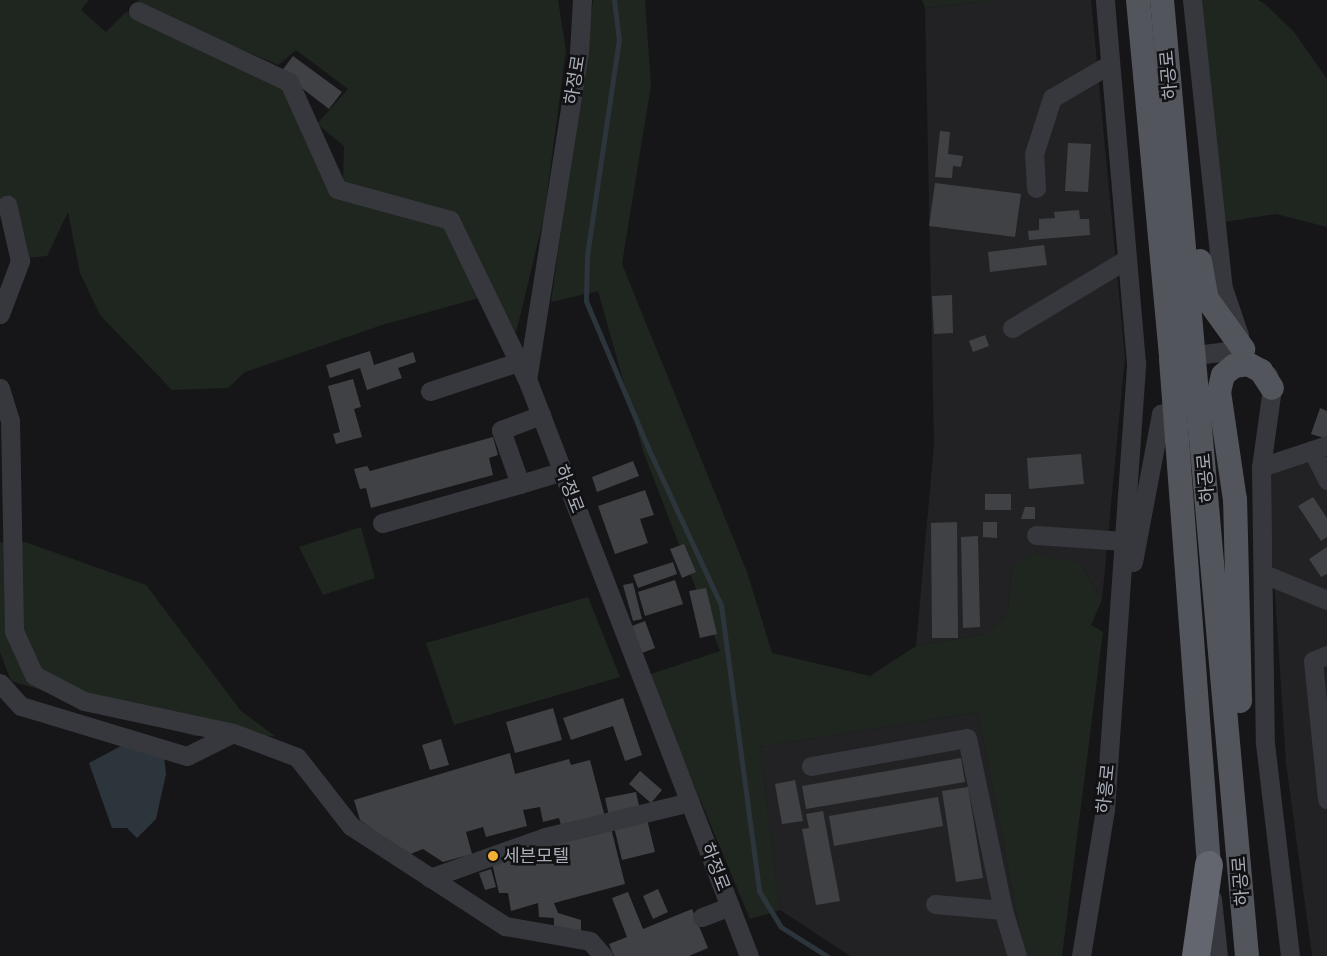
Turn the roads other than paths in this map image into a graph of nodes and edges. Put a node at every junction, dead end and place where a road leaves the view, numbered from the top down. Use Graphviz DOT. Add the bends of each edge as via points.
graph roads {
  1 [pos="582,0"];
  2 [pos="1105,0"];
  3 [pos="1138,0"];
  4 [pos="1162,0"];
  5 [pos="1192,0"];
  6 [pos="138,11"];
  7 [pos="1110,64"];
  8 [pos="1174,123"];
  9 [pos="1036,188"];
  10 [pos="7,204"];
  11 [pos="1127,259"];
  12 [pos="0,314"];
  13 [pos="1012,328"];
  14 [pos="1244,349"];
  15 [pos="1195,354"];
  16 [pos="1171,359"];
  17 [pos="518,362"];
  18 [pos="527,379"];
  19 [pos="0,388"];
  20 [pos="1272,388"];
  21 [pos="430,390"];
  22 [pos="1174,412"];
  23 [pos="541,415"];
  24 [pos="1319,448"];
  25 [pos="1261,467"];
  26 [pos="563,471"];
  27 [pos="1327,480"];
  28 [pos="520,484"];
  29 [pos="382,523"];
  30 [pos="1036,535"];
  31 [pos="6,538"];
  32 [pos="1125,541"];
  33 [pos="1264,574"];
  34 [pos="1327,600"];
  35 [pos="1120,622"];
  36 [pos="1327,655"];
  37 [pos="0,683"];
  38 [pos="233,733"];
  39 [pos="812,766"];
  40 [pos="1327,799"];
  41 [pos="690,802"];
  42 [pos="1239,861"];
  43 [pos="1209,865"];
  44 [pos="430,878"];
  45 [pos="935,904"];
  46 [pos="730,906"];
  47 [pos="1003,910"];
  48 [pos="702,917"];
  49 [pos="603,956"];
  50 [pos="749,956"];
  51 [pos="1017,956"];
  52 [pos="1081,956"];
  53 [pos="1196,956"];
  54 [pos="1218,956"];
  55 [pos="1247,956"];
  56 [pos="1290,956"];
  1 -- 18 [label="street, 하정로" via="579,52"];
  2 -- 7 [label="street"];
  3 -- 16 [label="main road, 하공로"];
  4 -- 8 [label="main road, 하공로"];
  5 -- 14 [label="street" via="1223,288"];
  6 -- 17 [label="street" via="289,82 337,189 450,220"];
  7 -- 9 [label="street" via="1052,98 1034,154"];
  7 -- 11 [label="street"];
  8 -- 14 [label="main road" via="1207,298"];
  8 -- 15 [label="main road, 하공로"];
  10 -- 12 [label="street" via="20,261"];
  11 -- 13 [label="street"];
  11 -- 32 [label="street" via="1136,363"];
  14 -- 15 [label="street"];
  14 -- 20 [label="street" via="1264,363"];
  15 -- 16 [label="street"];
  15 -- 42 [label="main road, 하공로"];
  16 -- 22 [label="main road, 하공로"];
  17 -- 18 [label="street"];
  17 -- 21 [label="street"];
  18 -- 23 [label="street, 하정로"];
  19 -- 31 [label="street" via="10,420"];
  20 -- 25 [label="street"];
  20 -- 42 [label="main road" via="1261,371 1248,364 1234,366 1223,375 1219,392 1235,500 1240,589"];
  22 -- 35 [label="street" via="1162,414"];
  22 -- 43 [label="main road, 하공로"];
  23 -- 26 [label="street, 하정로"];
  23 -- 28 [label="street" via="501,430"];
  24 -- 25 [label="street"];
  24 -- 27 [label="street"];
  25 -- 33 [label="street"];
  26 -- 28 [label="street"];
  26 -- 41 [label="street, 하정로"];
  28 -- 29 [label="street"];
  30 -- 32 [label="street"];
  31 -- 38 [label="street" via="14,631 34,675 84,701"];
  32 -- 35 [label="street"];
  33 -- 34 [label="street"];
  33 -- 56 [label="street" via="1265,743"];
  35 -- 52 [label="street, 하흥로" via="1105,810"];
  36 -- 40 [label="street" via="1313,661"];
  37 -- 38 [label="street" via="21,706 187,756"];
  38 -- 44 [label="street" via="297,756 351,826"];
  39 -- 47 [label="street" via="967,738"];
  41 -- 44 [label="street" via="545,837"];
  41 -- 46 [label="street, 하정로"];
  42 -- 55 [label="main road, 하공로"];
  43 -- 53 [label="highway"];
  43 -- 54 [label="street, 하공로"];
  44 -- 49 [label="street" via="505,926 590,941"];
  45 -- 47 [label="street"];
  46 -- 48 [label="street"];
  46 -- 50 [label="street, 하정로"];
  47 -- 51 [label="street"];
}
